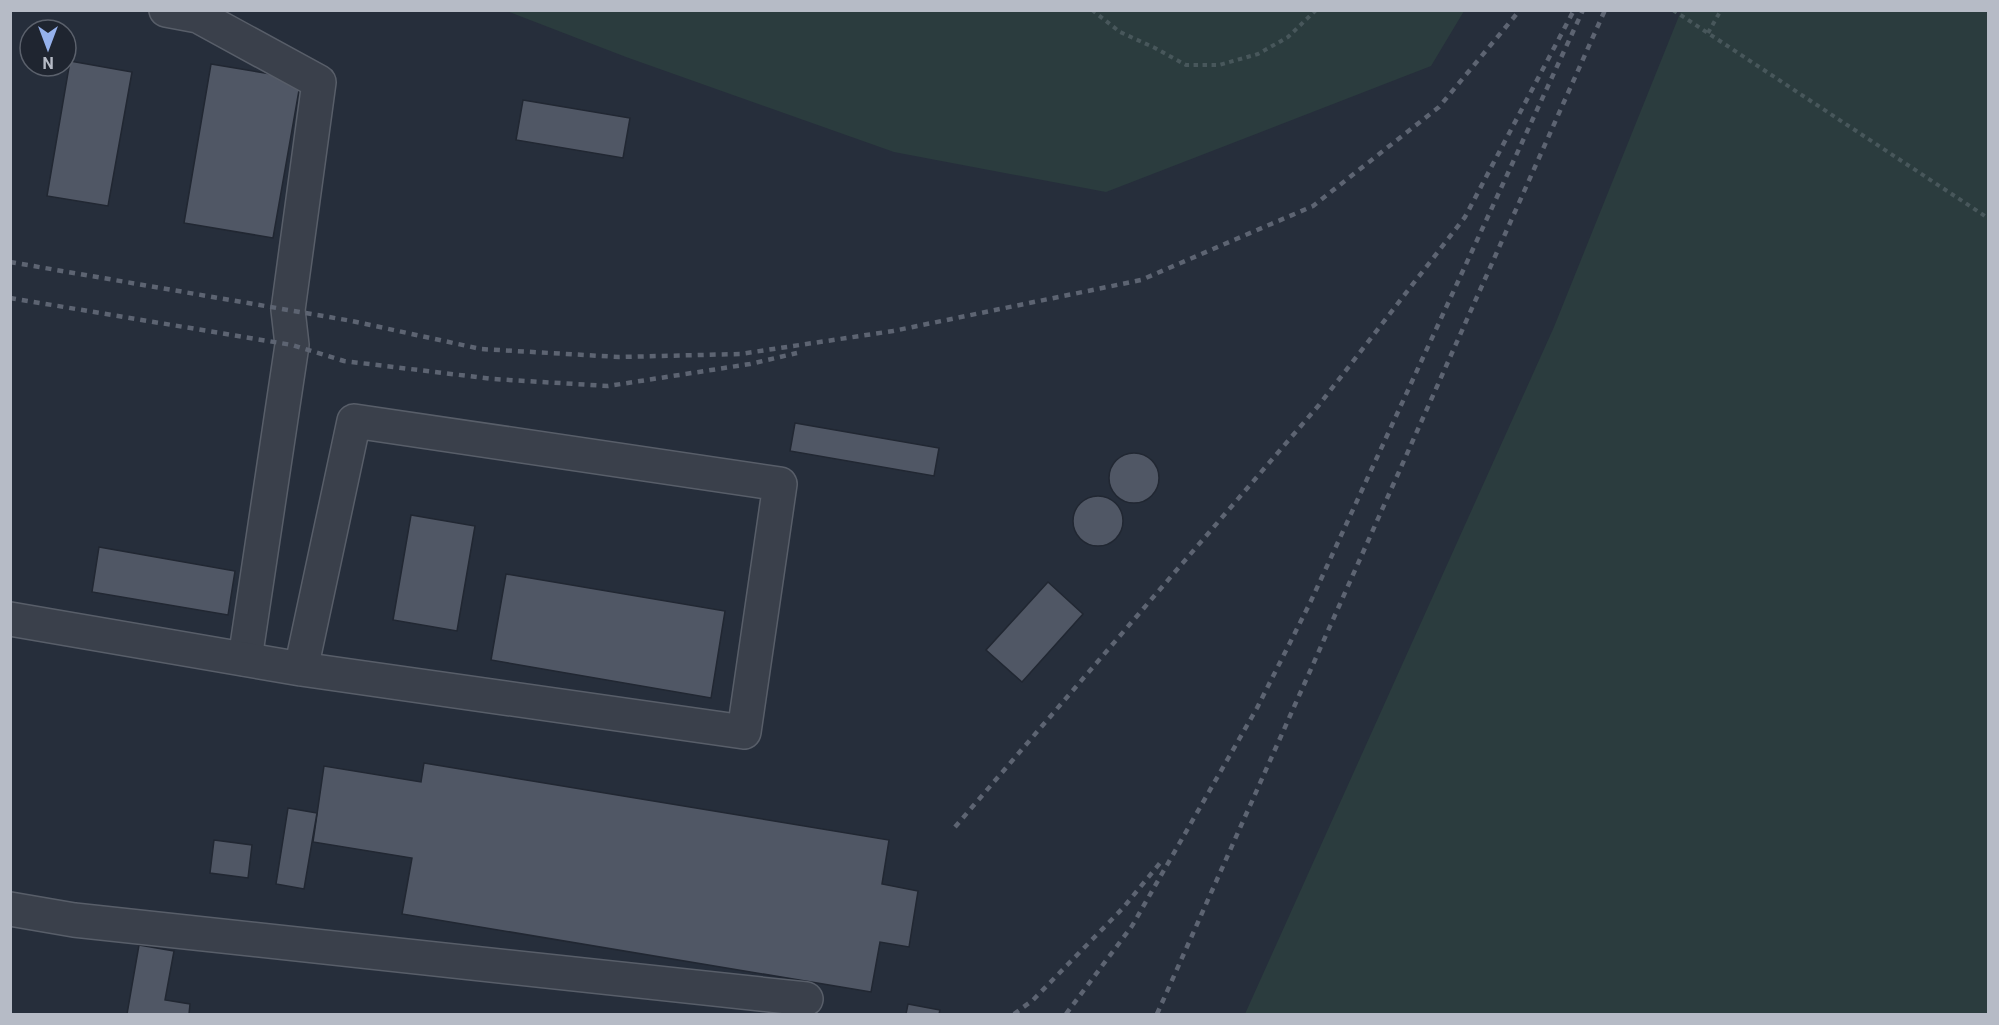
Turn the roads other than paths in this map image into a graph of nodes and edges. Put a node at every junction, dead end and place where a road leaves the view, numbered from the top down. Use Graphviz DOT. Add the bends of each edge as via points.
graph roads {
  1 [pos="166,10"];
  2 [pos="10,619"];
  3 [pos="244,659"];
  4 [pos="301,669"];
  5 [pos="10,909"];
  6 [pos="806,999"];
  1 -- 3 [label="lane" via="198,16 319,82 288,310 292,345"];
  2 -- 3 [label="lane"];
  3 -- 4 [label="lane"];
  4 -- 4 [label="lane" via="354,421 780,484 744,732"];
  5 -- 6 [label="lane" via="74,920"];
}
